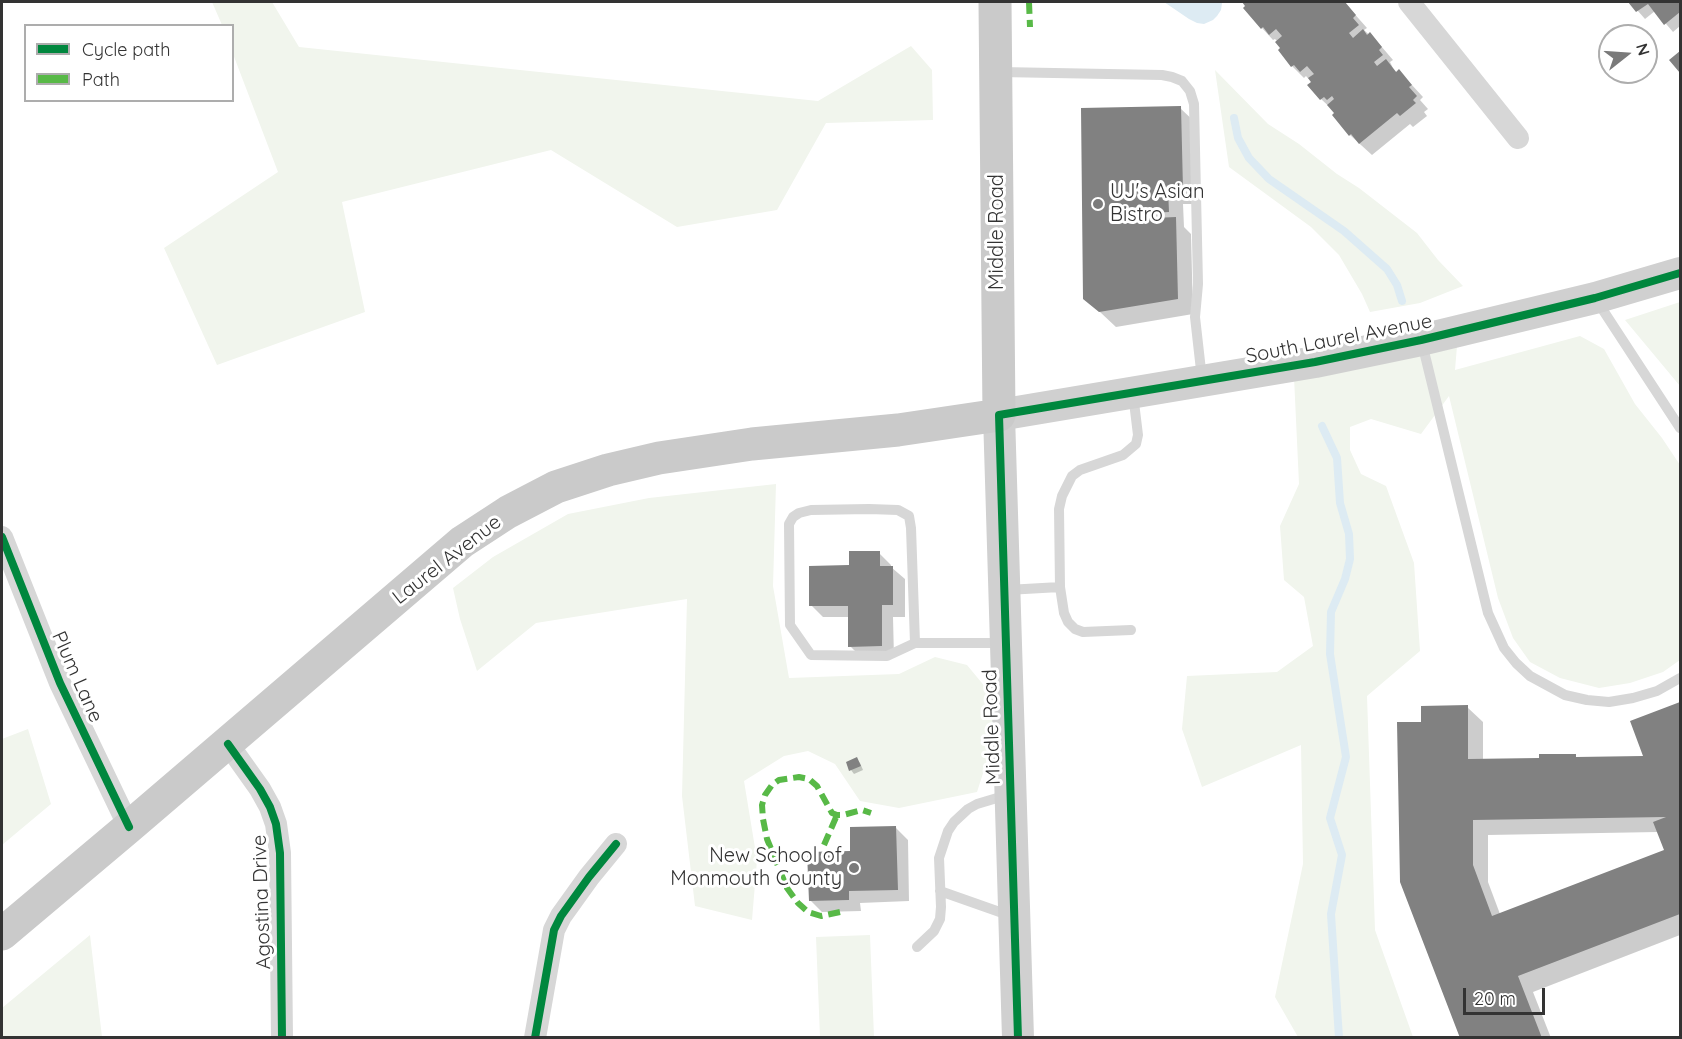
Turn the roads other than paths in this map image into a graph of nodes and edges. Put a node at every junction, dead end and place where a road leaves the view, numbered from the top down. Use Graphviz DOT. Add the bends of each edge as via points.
graph roads {
  1 [pos="995,2"];
  2 [pos="1409,2"];
  3 [pos="996,72"];
  4 [pos="1518,138"];
  5 [pos="1680,273"];
  6 [pos="1595,298"];
  7 [pos="1421,340"];
  8 [pos="1202,382"];
  9 [pos="1133,394"];
  10 [pos="999,415"];
  11 [pos="1680,428"];
  12 [pos="2,537"];
  13 [pos="1060,586"];
  14 [pos="1004,590"];
  15 [pos="1131,630"];
  16 [pos="915,643"];
  17 [pos="1005,643"];
  18 [pos="1680,678"];
  19 [pos="228,744"];
  20 [pos="1011,794"];
  21 [pos="129,827"];
  22 [pos="616,844"];
  23 [pos="940,891"];
  24 [pos="1014,917"];
  25 [pos="2,934"];
  26 [pos="917,947"];
  27 [pos="282,1038"];
  28 [pos="535,1038"];
  29 [pos="1018,1038"];
  1 -- 3 [label="main road, Middle Road"];
  2 -- 4 [label="street"];
  3 -- 8 [label="lane" via="1162,75 1182,81 1190,91 1194,105 1198,284 1195,317"];
  3 -- 10 [label="main road, Middle Road"];
  5 -- 6 [label="street, South Laurel Avenue"];
  6 -- 7 [label="street, South Laurel Avenue"];
  6 -- 11 [label="lane"];
  7 -- 8 [label="street, South Laurel Avenue"];
  7 -- 18 [label="lane" via="1488,613 1504,648 1530,676 1565,695 1587,700 1633,698"];
  8 -- 9 [label="street, South Laurel Avenue"];
  9 -- 10 [label="street, South Laurel Avenue"];
  9 -- 13 [label="lane" via="1136,444 1123,455 1080,470 1062,496"];
  10 -- 14 [label="street, Middle Road"];
  10 -- 19 [label="main road, Laurel Avenue" via="659,458 556,488 508,512 462,542"];
  12 -- 21 [label="street, Plum Lane" via="60,683"];
  13 -- 14 [label="lane"];
  13 -- 15 [label="lane" via="1064,613 1075,629"];
  14 -- 17 [label="street, Middle Road"];
  16 -- 16 [label="lane" via="887,656 811,655 790,625 789,524 793,517 811,510 891,509 909,516"];
  16 -- 17 [label="lane"];
  17 -- 20 [label="street, Middle Road"];
  19 -- 21 [label="main road, Laurel Avenue"];
  19 -- 27 [label="street, Agostina Drive" via="260,789 276,824"];
  20 -- 23 [label="lane" via="968,808 954,822 939,858"];
  20 -- 24 [label="street, Middle Road"];
  21 -- 25 [label="main road, Laurel Avenue"];
  22 -- 28 [label="street" via="554,930"];
  23 -- 24 [label="lane"];
  23 -- 26 [label="lane" via="940,919"];
  24 -- 29 [label="street, Middle Road"];
}
